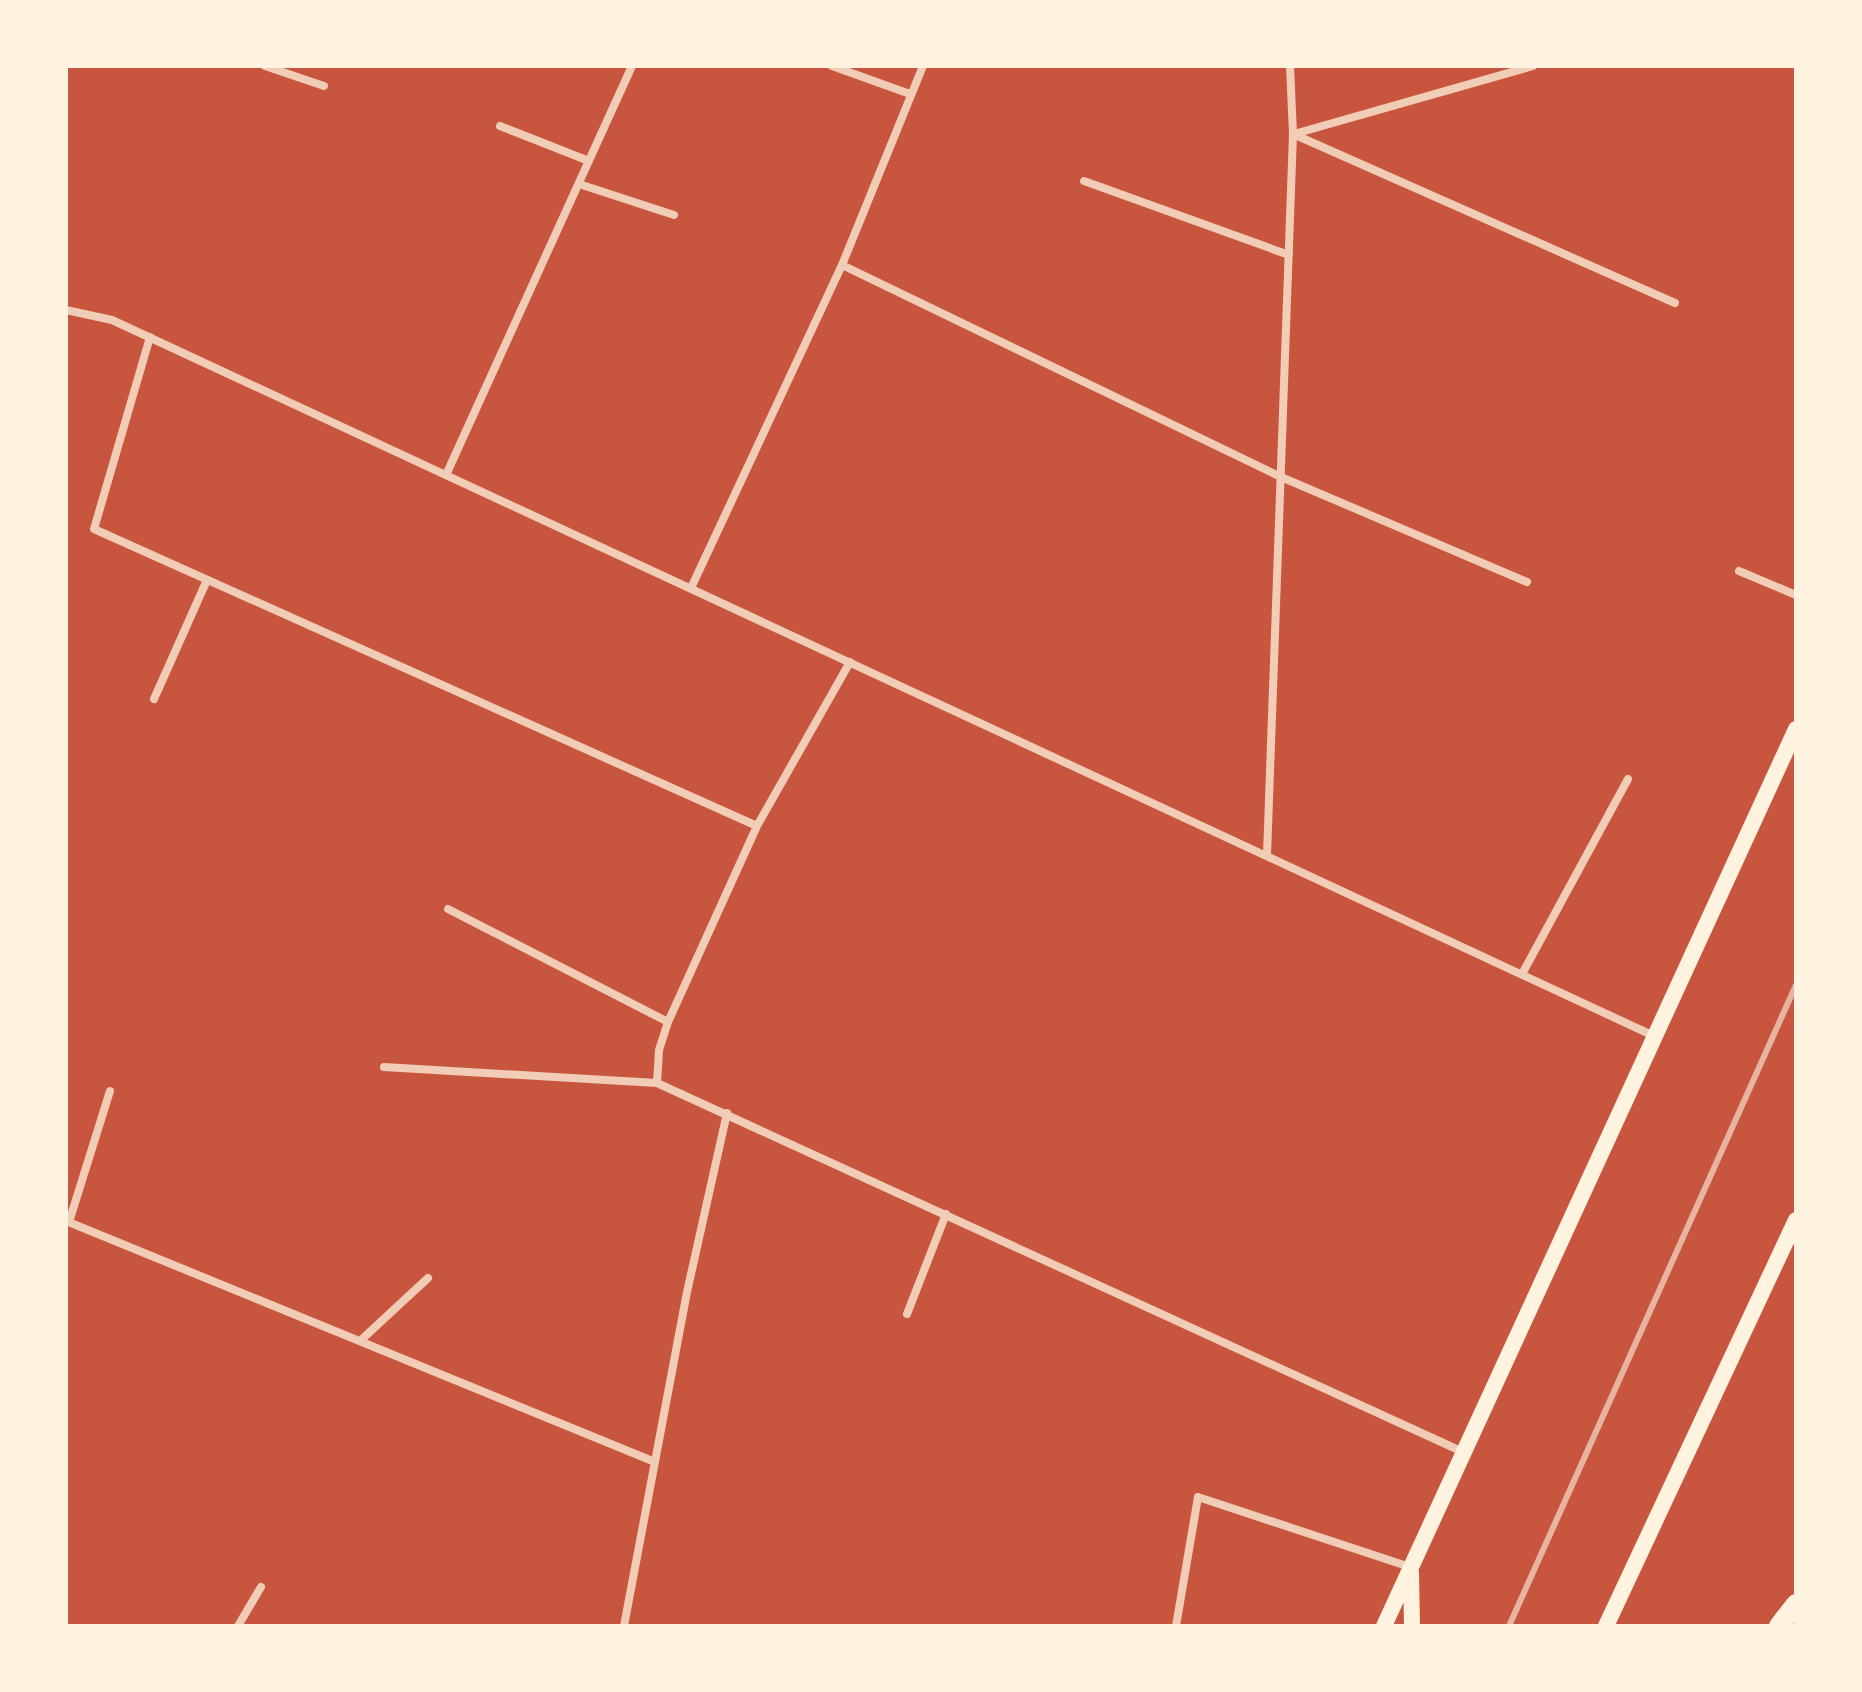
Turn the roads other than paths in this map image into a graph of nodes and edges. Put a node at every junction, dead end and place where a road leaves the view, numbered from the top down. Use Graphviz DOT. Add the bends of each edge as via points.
graph roads {
  1 [pos="265,66"];
  2 [pos="632,66"];
  3 [pos="832,66"];
  4 [pos="923,66"];
  5 [pos="1290,66"];
  6 [pos="1533,66"];
  7 [pos="324,86"];
  8 [pos="910,94"];
  9 [pos="500,126"];
  10 [pos="1293,134"];
  11 [pos="589,161"];
  12 [pos="1084,181"];
  13 [pos="579,184"];
  14 [pos="674,215"];
  15 [pos="1289,255"];
  16 [pos="842,265"];
  17 [pos="1675,303"];
  18 [pos="66,310"];
  19 [pos="150,337"];
  20 [pos="446,475"];
  21 [pos="1281,477"];
  22 [pos="1739,571"];
  23 [pos="207,580"];
  24 [pos="1527,582"];
  25 [pos="691,588"];
  26 [pos="1796,595"];
  27 [pos="850,662"];
  28 [pos="154,699"];
  29 [pos="1796,729"];
  30 [pos="1628,779"];
  31 [pos="757,826"];
  32 [pos="1267,855"];
  33 [pos="448,909"];
  34 [pos="1522,974"];
  35 [pos="668,1022"];
  36 [pos="1655,1036"];
  37 [pos="384,1067"];
  38 [pos="657,1083"];
  39 [pos="110,1091"];
  40 [pos="727,1113"];
  41 [pos="946,1214"];
  42 [pos="1796,1220"];
  43 [pos="67,1221"];
  44 [pos="428,1278"];
  45 [pos="907,1314"];
  46 [pos="360,1341"];
  47 [pos="1463,1452"];
  48 [pos="655,1462"];
  49 [pos="1410,1567"];
  50 [pos="261,1587"];
  51 [pos="1796,1604"];
  52 [pos="238,1626"];
  53 [pos="624,1626"];
  54 [pos="1176,1626"];
  55 [pos="1384,1626"];
  56 [pos="1412,1626"];
  57 [pos="1606,1626"];
  58 [pos="1779,1626"];
  1 -- 7 [label="street"];
  2 -- 11 [label="street"];
  3 -- 8 [label="street"];
  4 -- 8 [label="street"];
  5 -- 10 [label="street"];
  6 -- 10 [label="street"];
  8 -- 16 [label="street"];
  9 -- 11 [label="street"];
  10 -- 15 [label="street"];
  10 -- 17 [label="street"];
  11 -- 13 [label="street"];
  12 -- 15 [label="street"];
  13 -- 14 [label="street"];
  13 -- 20 [label="street"];
  15 -- 21 [label="street"];
  16 -- 21 [label="street"];
  16 -- 25 [label="street"];
  18 -- 19 [label="street" via="112,320"];
  19 -- 20 [label="street"];
  19 -- 23 [label="street" via="94,529"];
  20 -- 25 [label="street"];
  21 -- 24 [label="street"];
  21 -- 32 [label="street"];
  22 -- 26 [label="street"];
  23 -- 28 [label="street"];
  23 -- 31 [label="street"];
  25 -- 27 [label="street"];
  27 -- 31 [label="street"];
  27 -- 32 [label="street"];
  29 -- 36 [label="main road"];
  30 -- 34 [label="street"];
  31 -- 35 [label="street"];
  32 -- 34 [label="street"];
  33 -- 35 [label="street"];
  34 -- 36 [label="street"];
  35 -- 38 [label="street"];
  36 -- 47 [label="main road"];
  37 -- 38 [label="street"];
  38 -- 40 [label="street"];
  39 -- 43 [label="street"];
  40 -- 41 [label="street"];
  40 -- 48 [label="street"];
  41 -- 45 [label="street"];
  41 -- 47 [label="street"];
  42 -- 57 [label="main road"];
  43 -- 46 [label="street"];
  44 -- 46 [label="street"];
  46 -- 48 [label="street"];
  47 -- 49 [label="main road"];
  48 -- 53 [label="street"];
  49 -- 54 [label="street" via="1198,1497"];
  49 -- 55 [label="main road"];
  49 -- 56 [label="main road"];
  50 -- 52 [label="street"];
  51 -- 58 [label="main road"];
}
